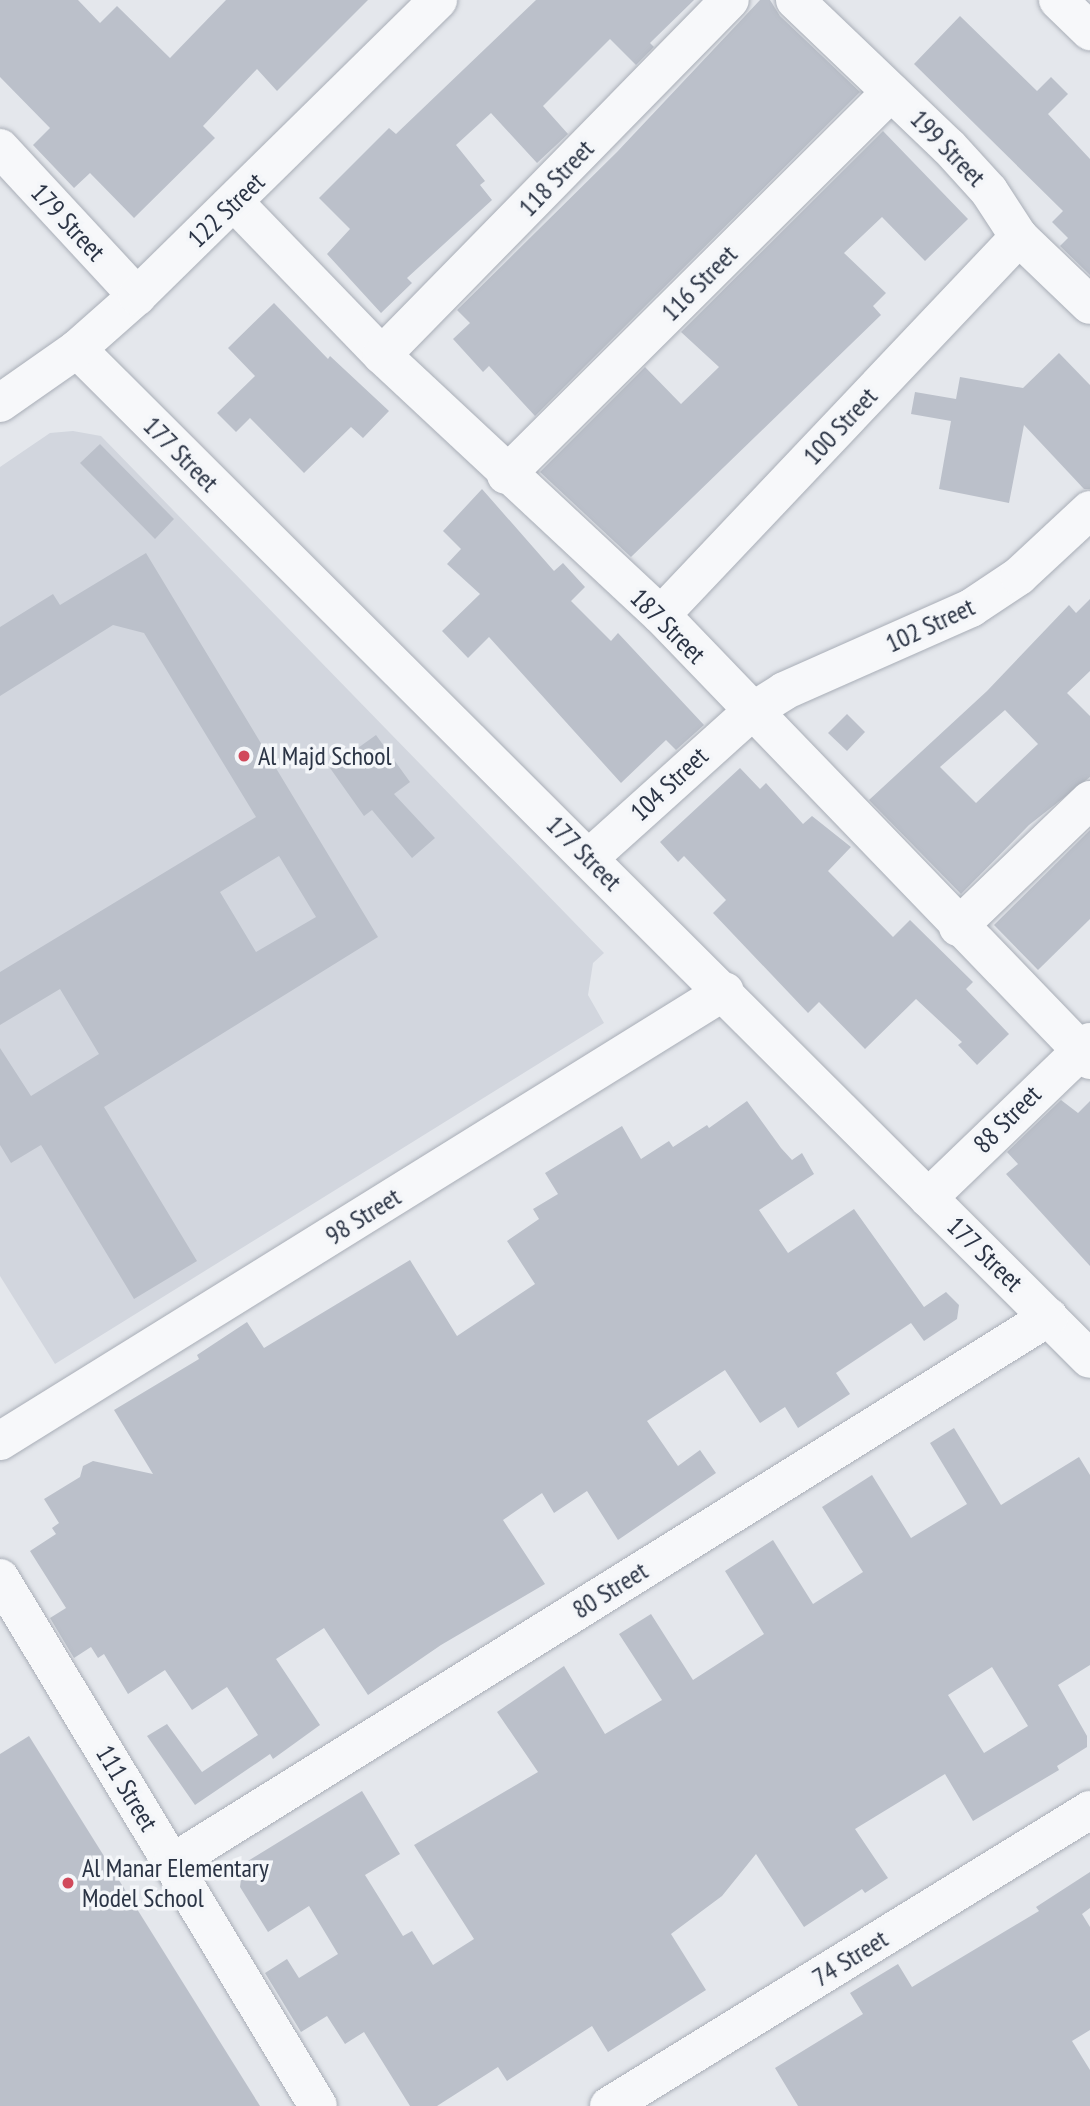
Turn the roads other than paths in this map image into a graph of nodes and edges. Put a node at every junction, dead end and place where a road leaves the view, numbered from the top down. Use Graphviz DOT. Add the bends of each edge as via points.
graph roads {
  1 [pos="438,0"];
  2 [pos="730,0"];
  3 [pos="795,0"];
  4 [pos="1058,0"];
  5 [pos="1090,31"];
  6 [pos="891,92"];
  7 [pos="0,148"];
  8 [pos="234,202"];
  9 [pos="1019,237"];
  10 [pos="137,296"];
  11 [pos="1090,305"];
  12 [pos="77,349"];
  13 [pos="382,355"];
  14 [pos="0,403"];
  15 [pos="506,475"];
  16 [pos="1090,510"];
  17 [pos="661,615"];
  18 [pos="751,712"];
  19 [pos="1090,800"];
  20 [pos="589,858"];
  21 [pos="958,927"];
  22 [pos="725,991"];
  23 [pos="1087,1051"];
  24 [pos="928,1198"];
  25 [pos="1049,1317"];
  26 [pos="1090,1359"];
  27 [pos="0,1441"];
  28 [pos="0,1578"];
  29 [pos="1090,1810"];
  30 [pos="172,1863"];
  31 [pos="318,2106"];
  32 [pos="609,2106"];
  1 -- 8 [label="street, 122 Street"];
  2 -- 13 [label="street, 118 Street"];
  3 -- 6 [label="street, 199 Street"];
  4 -- 5 [label="street"];
  6 -- 9 [label="street, 199 Street" via="989,191"];
  6 -- 15 [label="street, 116 Street"];
  7 -- 10 [label="street, 179 Street"];
  8 -- 10 [label="street, 122 Street"];
  8 -- 13 [label="street, 187 Street"];
  9 -- 11 [label="street, 199 Street"];
  9 -- 17 [label="street, 100 Street"];
  10 -- 12 [label="street, 122 Street"];
  12 -- 14 [label="street, 122 Street"];
  12 -- 20 [label="street, 177 Street"];
  13 -- 15 [label="street, 187 Street"];
  15 -- 17 [label="street, 187 Street"];
  16 -- 18 [label="street, 102 Street" via="1019,576 971,608 784,691"];
  17 -- 18 [label="street, 187 Street"];
  18 -- 20 [label="street, 104 Street"];
  18 -- 21 [label="street, 187 Street"];
  19 -- 21 [label="street"];
  20 -- 22 [label="street, 177 Street"];
  21 -- 23 [label="street, 187 Street"];
  22 -- 24 [label="street, 177 Street"];
  22 -- 27 [label="street, 98 Street"];
  23 -- 24 [label="street, 88 Street"];
  24 -- 25 [label="street, 177 Street"];
  25 -- 26 [label="street, 177 Street"];
  25 -- 30 [label="street, 80 Street"];
  28 -- 30 [label="street, 111 Street"];
  29 -- 32 [label="street, 74 Street"];
  30 -- 31 [label="street, 111 Street"];
}
